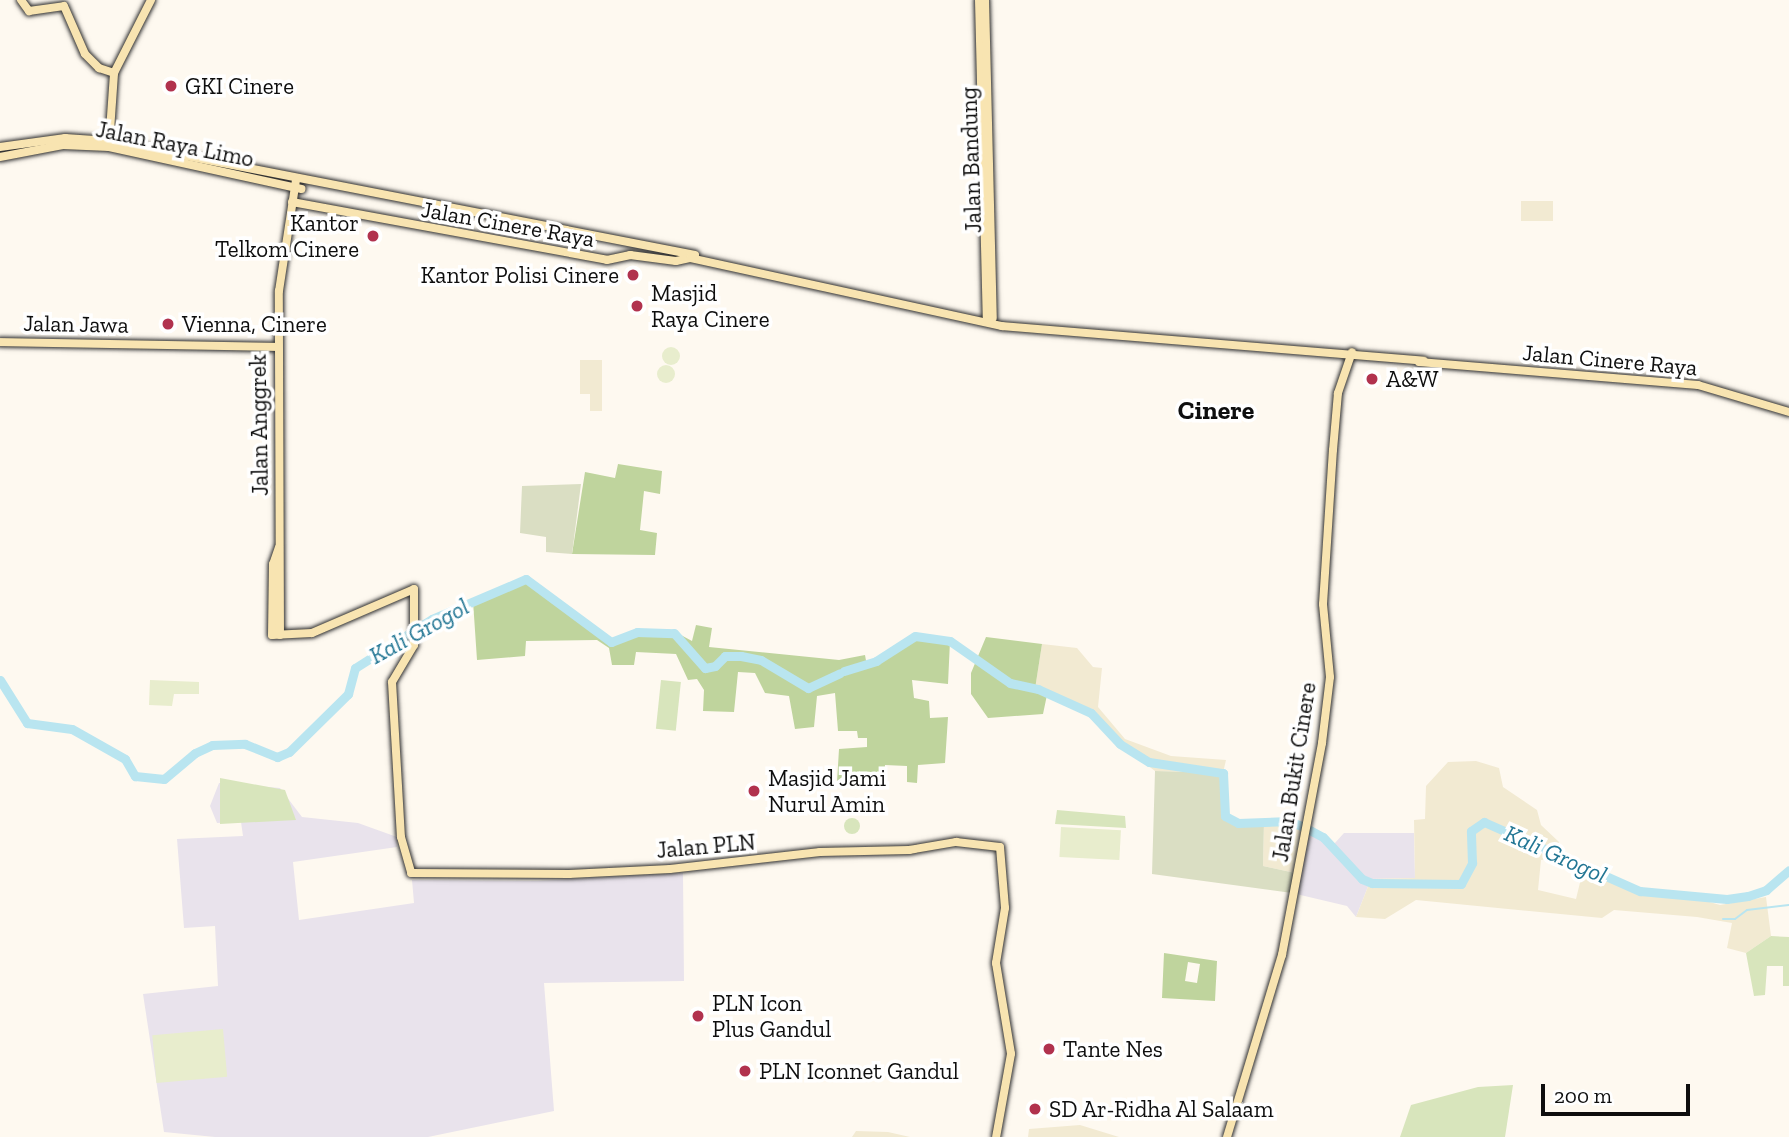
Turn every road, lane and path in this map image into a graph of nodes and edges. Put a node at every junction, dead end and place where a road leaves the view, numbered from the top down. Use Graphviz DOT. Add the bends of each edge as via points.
graph roads {
  1 [pos="21,0"];
  2 [pos="979,0"];
  3 [pos="985,0"];
  4 [pos="148,1"];
  5 [pos="114,72"];
  6 [pos="109,144"];
  7 [pos="0,147"];
  8 [pos="0,157"];
  9 [pos="298,185"];
  10 [pos="362,192"];
  11 [pos="294,203"];
  12 [pos="624,246"];
  13 [pos="990,318"];
  14 [pos="1004,324"];
  15 [pos="0,342"];
  16 [pos="277,347"];
  17 [pos="1347,356"];
  18 [pos="1789,412"];
  19 [pos="414,589"];
  20 [pos="996,1137"];
  21 [pos="1227,1137"];
  1 -- 5 [label="main road" via="31,11 64,6 85,54 99,68"];
  2 -- 13 [label="main road, Jalan Bandung"];
  3 -- 13 [label="main road, Jalan Bandung"];
  4 -- 5 [label="main road"];
  5 -- 6 [label="main road"];
  6 -- 7 [label="main road, Jalan Raya Limo" via="65,138"];
  6 -- 8 [label="main road, Jalan Raya Limo" via="63,145"];
  6 -- 9 [label="main road, Jalan Raya Limo"];
  9 -- 10 [label="main road, Jalan Cinere Raya"];
  9 -- 11 [label="main road, Jalan Anggrek"];
  10 -- 12 [label="main road, Jalan Cinere Raya"];
  10 -- 13 [label="main road, Jalan Cinere Raya" via="754,267"];
  11 -- 14 [label="main road, Jalan Cinere Raya" via="607,260 631,255 677,261 690,258"];
  11 -- 16 [label="main road, Jalan Anggrek" via="279,291"];
  13 -- 14 [label="main road, Jalan Cinere Raya"];
  14 -- 17 [label="main road, Jalan Cinere Raya"];
  15 -- 16 [label="main road, Jalan Jawa"];
  16 -- 19 [label="main road, Jalan Anggrek" via="279,547 272,564 276,635 312,633"];
  17 -- 18 [label="main road, Jalan Cinere Raya" via="1698,385"];
  17 -- 21 [label="main road, Jalan Bukit Cinere" via="1338,393 1325,559 1323,606 1330,654 1327,713 1282,955"];
  19 -- 20 [label="main road, Jalan PLN" via="414,645 392,682 401,838 411,873 596,872 820,852 909,850 956,842 1000,847 1005,908 996,963 1011,1054"];
}
